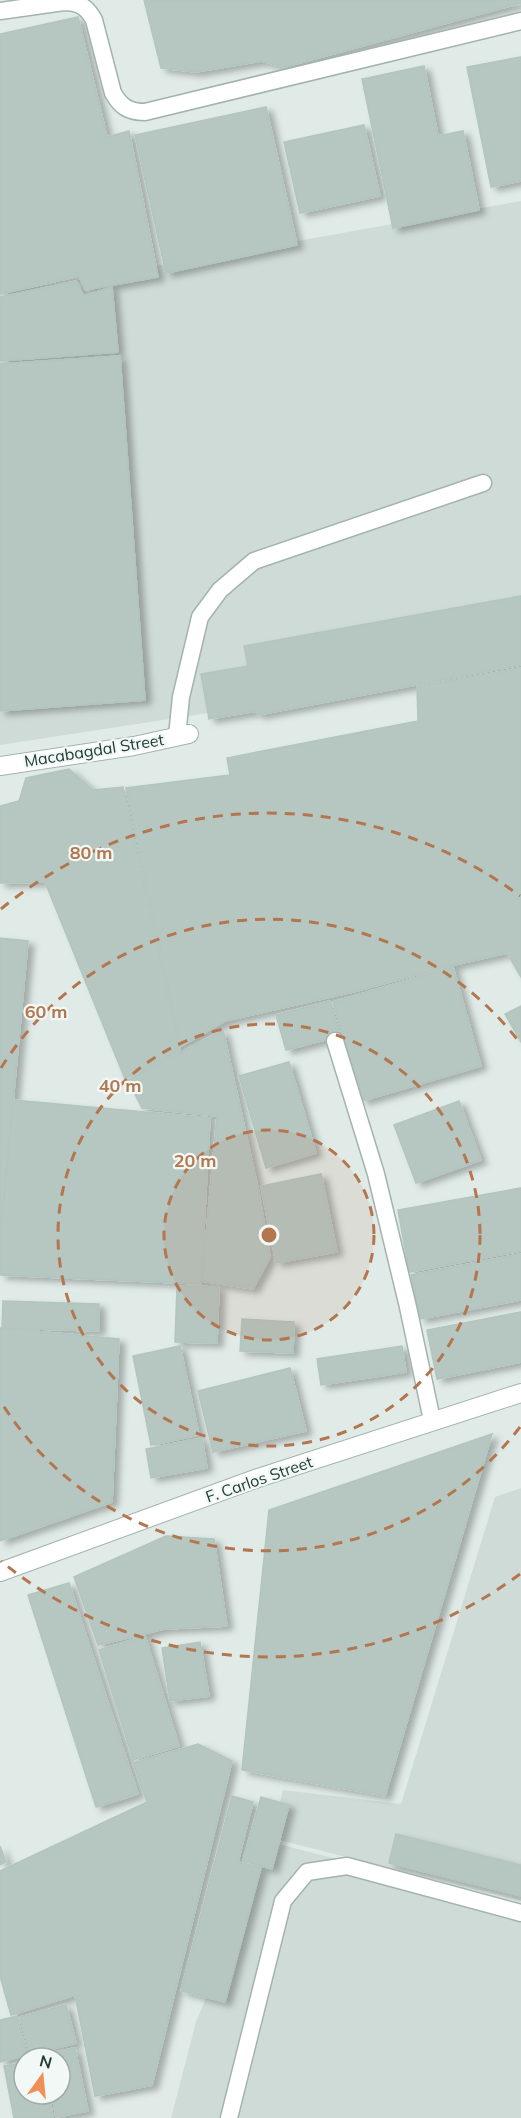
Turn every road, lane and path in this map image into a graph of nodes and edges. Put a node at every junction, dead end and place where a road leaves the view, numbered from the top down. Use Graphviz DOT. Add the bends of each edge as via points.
graph roads {
  1 [pos="0,11"];
  2 [pos="521,21"];
  3 [pos="483,483"];
  4 [pos="183,735"];
  5 [pos="0,765"];
  6 [pos="335,1041"];
  7 [pos="521,1393"];
  8 [pos="432,1420"];
  9 [pos="0,1572"];
  10 [pos="521,1913"];
  11 [pos="229,2118"];
  1 -- 2 [label="lane" via="64,2 82,5 94,21 113,93 125,109 135,112"];
  3 -- 4 [label="lane" via="254,561 220,590 200,617 181,697"];
  4 -- 5 [label="street, Macabagdal Street"];
  6 -- 8 [label="lane" via="376,1174"];
  7 -- 8 [label="street, F. Carlos Street"];
  8 -- 9 [label="street, F. Carlos Street" via="258,1478"];
  10 -- 11 [label="lane" via="347,1866 307,1872 283,1902"];
}
